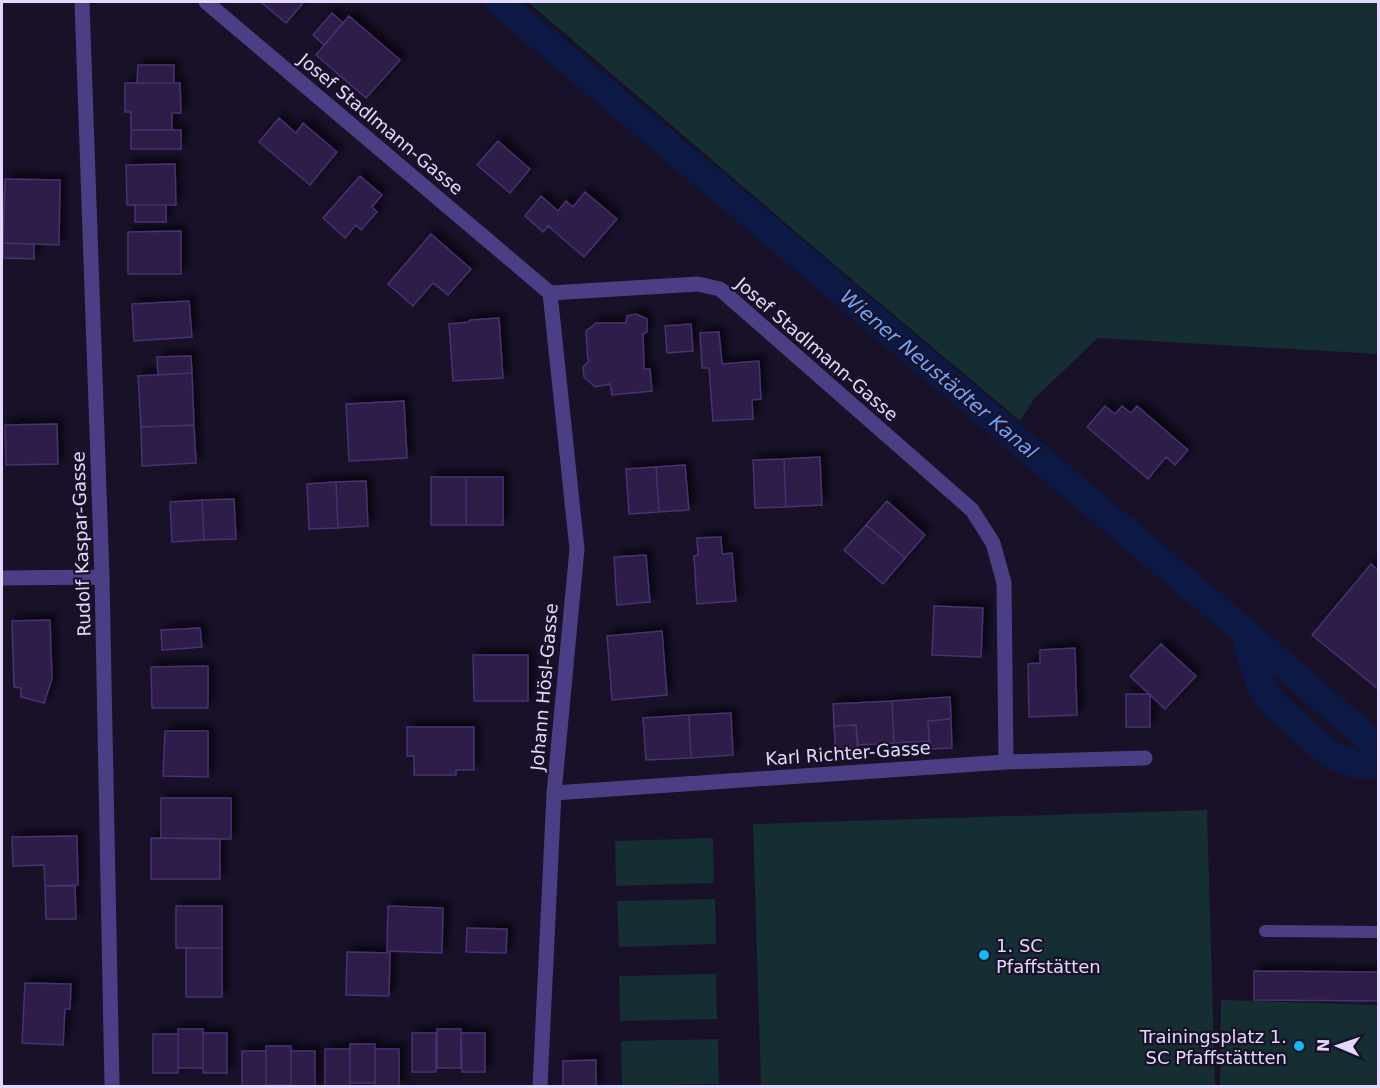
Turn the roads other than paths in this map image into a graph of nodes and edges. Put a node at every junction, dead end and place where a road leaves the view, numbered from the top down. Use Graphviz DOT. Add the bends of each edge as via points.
graph roads {
  1 [pos="82,2"];
  2 [pos="206,2"];
  3 [pos="550,293"];
  4 [pos="102,577"];
  5 [pos="2,578"];
  6 [pos="1145,758"];
  7 [pos="1006,762"];
  8 [pos="554,793"];
  9 [pos="1265,931"];
  10 [pos="1378,932"];
  11 [pos="112,1086"];
  12 [pos="540,1086"];
  1 -- 4 [label="street, Rudolf Kaspar-Gasse"];
  2 -- 3 [label="street, Josef Stadlmann-Gasse"];
  3 -- 7 [label="street, Josef Stadlmann-Gasse" via="698,284 720,289 972,510 993,543 1004,583"];
  3 -- 8 [label="street, Johann Hösl-Gasse" via="577,549"];
  4 -- 5 [label="street"];
  4 -- 11 [label="street, Rudolf Kaspar-Gasse"];
  6 -- 7 [label="street, Karl Richter-Gasse"];
  7 -- 8 [label="street, Karl Richter-Gasse"];
  8 -- 12 [label="street, Johann Hösl-Gasse"];
  9 -- 10 [label="lane"];
}
